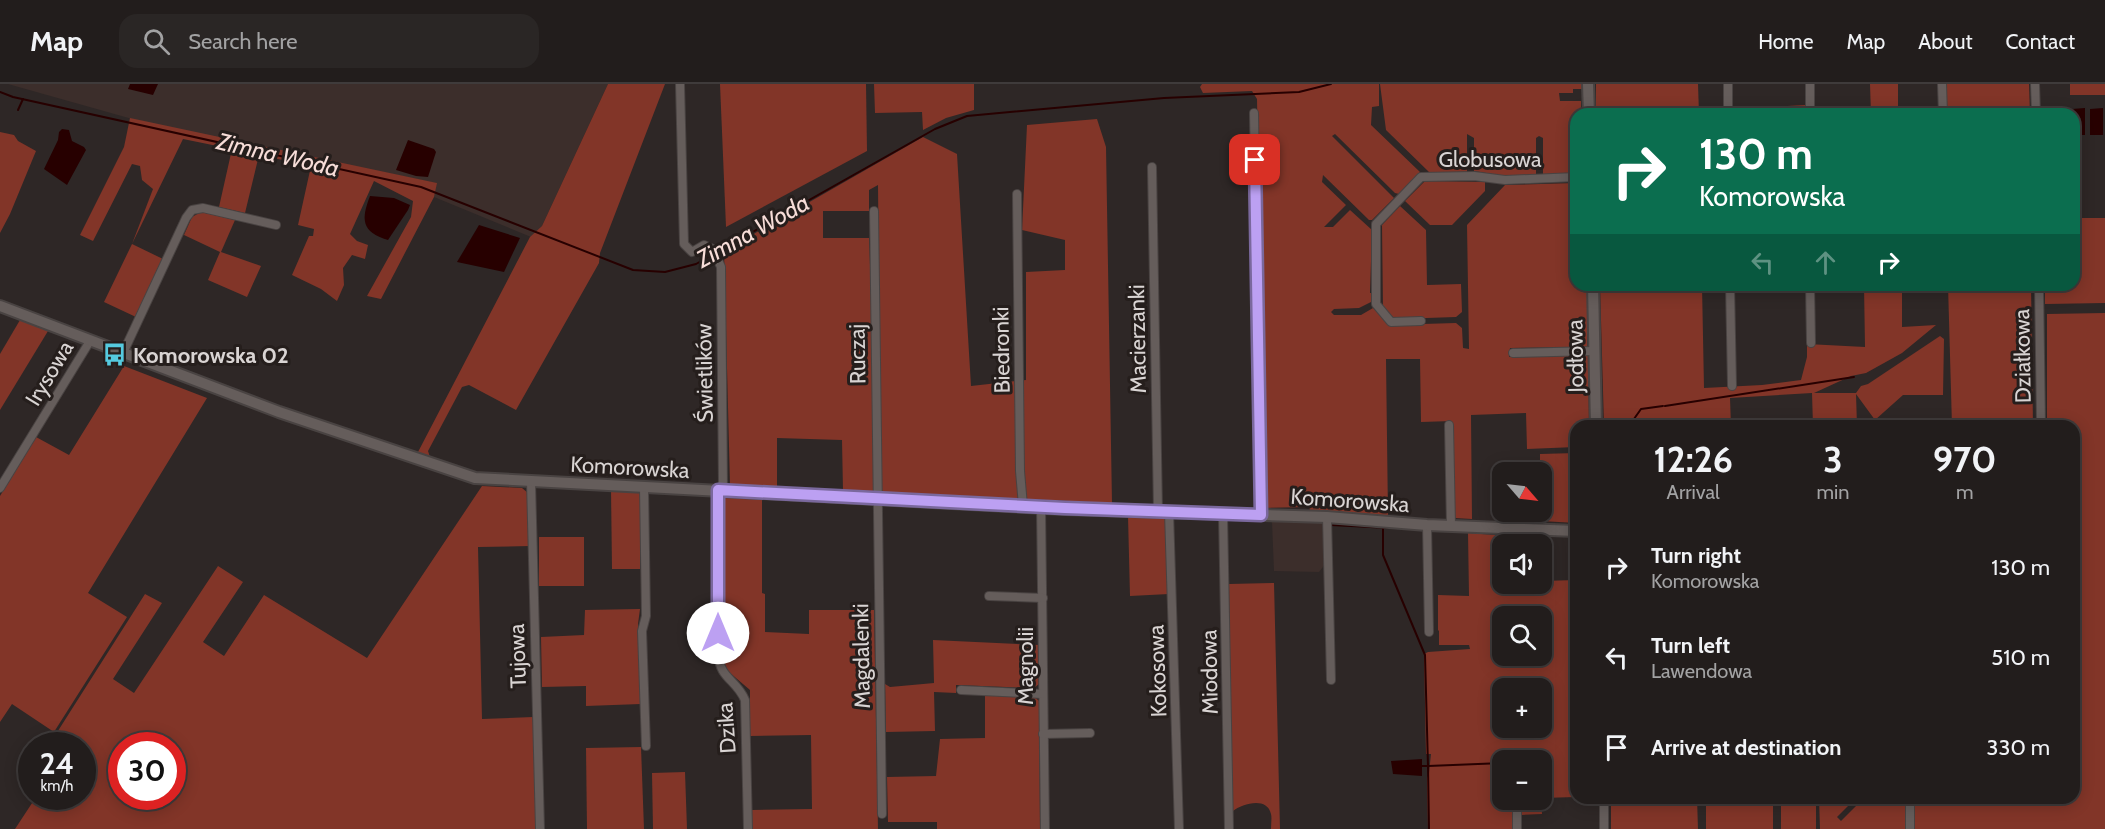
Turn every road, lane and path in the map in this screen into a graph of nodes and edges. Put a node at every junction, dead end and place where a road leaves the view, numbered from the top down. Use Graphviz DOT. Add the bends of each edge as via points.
graph roads {
  1 [pos="680,84"];
  2 [pos="1588,84"];
  3 [pos="1728,84"];
  4 [pos="1810,84"];
  5 [pos="1942,84"];
  6 [pos="2035,84"];
  7 [pos="1589,108"];
  8 [pos="1728,108"];
  9 [pos="1810,108"];
  10 [pos="1943,108"];
  11 [pos="2036,108"];
  12 [pos="1254,113"];
  13 [pos="1152,167"];
  14 [pos="1570,177"];
  15 [pos="1017,194"];
  16 [pos="874,211"];
  17 [pos="276,225"];
  18 [pos="1593,291"];
  19 [pos="1731,291"];
  20 [pos="1810,291"];
  21 [pos="2039,291"];
  22 [pos="0,306"];
  23 [pos="1421,321"];
  24 [pos="90,340"];
  25 [pos="1811,344"];
  26 [pos="1594,351"];
  27 [pos="123,353"];
  28 [pos="1513,353"];
  29 [pos="1732,386"];
  30 [pos="1596,420"];
  31 [pos="2042,420"];
  32 [pos="1449,424"];
  33 [pos="531,482"];
  34 [pos="0,486"];
  35 [pos="644,487"];
  36 [pos="721,490"];
  37 [pos="877,498"];
  38 [pos="1023,506"];
  39 [pos="1041,507"];
  40 [pos="1163,511"];
  41 [pos="1223,514"];
  42 [pos="1261,515"];
  43 [pos="1327,517"];
  44 [pos="1427,525"];
  45 [pos="1451,525"];
  46 [pos="1570,531"];
  47 [pos="989,596"];
  48 [pos="1043,598"];
  49 [pos="1430,633"];
  50 [pos="1331,680"];
  51 [pos="961,690"];
  52 [pos="1043,694"];
  53 [pos="1043,734"];
  54 [pos="1090,734"];
  55 [pos="646,746"];
  56 [pos="1604,804"];
  57 [pos="1910,804"];
  58 [pos="1517,810"];
  59 [pos="882,814"];
  60 [pos="540,829"];
  61 [pos="747,829"];
  62 [pos="1045,829"];
  63 [pos="1179,829"];
  64 [pos="1229,829"];
  65 [pos="1517,829"];
  66 [pos="1604,829"];
  67 [pos="1910,829"];
  1 -- 36 [label="street, Świetlików" via="684,244 692,252 704,245 714,252 721,267"];
  2 -- 7 [label="street"];
  3 -- 8 [label="street"];
  4 -- 9 [label="street"];
  5 -- 10 [label="street"];
  6 -- 11 [label="street"];
  12 -- 42 [label="street"];
  13 -- 40 [label="street, Macierzanki"];
  14 -- 23 [label="street, Globusowa" via="1421,177 1376,224 1376,304 1391,322"];
  15 -- 38 [label="street, Biedronki"];
  16 -- 37 [label="street, Ruczaj"];
  17 -- 27 [label="street" via="202,208 192,210"];
  18 -- 26 [label="street, Jodłowa"];
  19 -- 29 [label="street"];
  20 -- 25 [label="street"];
  21 -- 31 [label="street, Działkowa"];
  22 -- 24 [label="street, Komorowska"];
  24 -- 27 [label="street, Komorowska"];
  24 -- 34 [label="street, Irysowa"];
  26 -- 28 [label="street"];
  26 -- 30 [label="street, Jodłowa"];
  27 -- 33 [label="street, Komorowska" via="279,412 474,478"];
  32 -- 45 [label="street"];
  33 -- 35 [label="street, Komorowska"];
  33 -- 60 [label="street, Tujowa"];
  35 -- 36 [label="street, Komorowska"];
  35 -- 55 [label="street" via="646,616 642,631"];
  36 -- 37 [label="street, Komorowska"];
  36 -- 61 [label="street, Dzika" via="718,654 719,667 738,686 745,700"];
  37 -- 38 [label="street, Komorowska"];
  37 -- 59 [label="street, Magdalenki"];
  38 -- 39 [label="street, Komorowska"];
  39 -- 40 [label="street, Komorowska"];
  39 -- 48 [label="street, Magnolii"];
  40 -- 41 [label="street, Komorowska"];
  40 -- 63 [label="street, Kokosowa"];
  41 -- 42 [label="street, Komorowska"];
  41 -- 64 [label="street, Miodowa"];
  42 -- 43 [label="street, Komorowska"];
  43 -- 44 [label="street, Komorowska"];
  43 -- 50 [label="street"];
  44 -- 45 [label="street, Komorowska"];
  44 -- 49 [label="street"];
  45 -- 46 [label="street, Komorowska"];
  47 -- 48 [label="street, Magnolii"];
  48 -- 52 [label="street, Magnolii"];
  51 -- 52 [label="street"];
  52 -- 53 [label="street, Magnolii"];
  53 -- 54 [label="street, Magnolii"];
  53 -- 62 [label="street, Magnolii"];
  56 -- 66 [label="street"];
  57 -- 67 [label="street"];
  58 -- 65 [label="street"];
}
